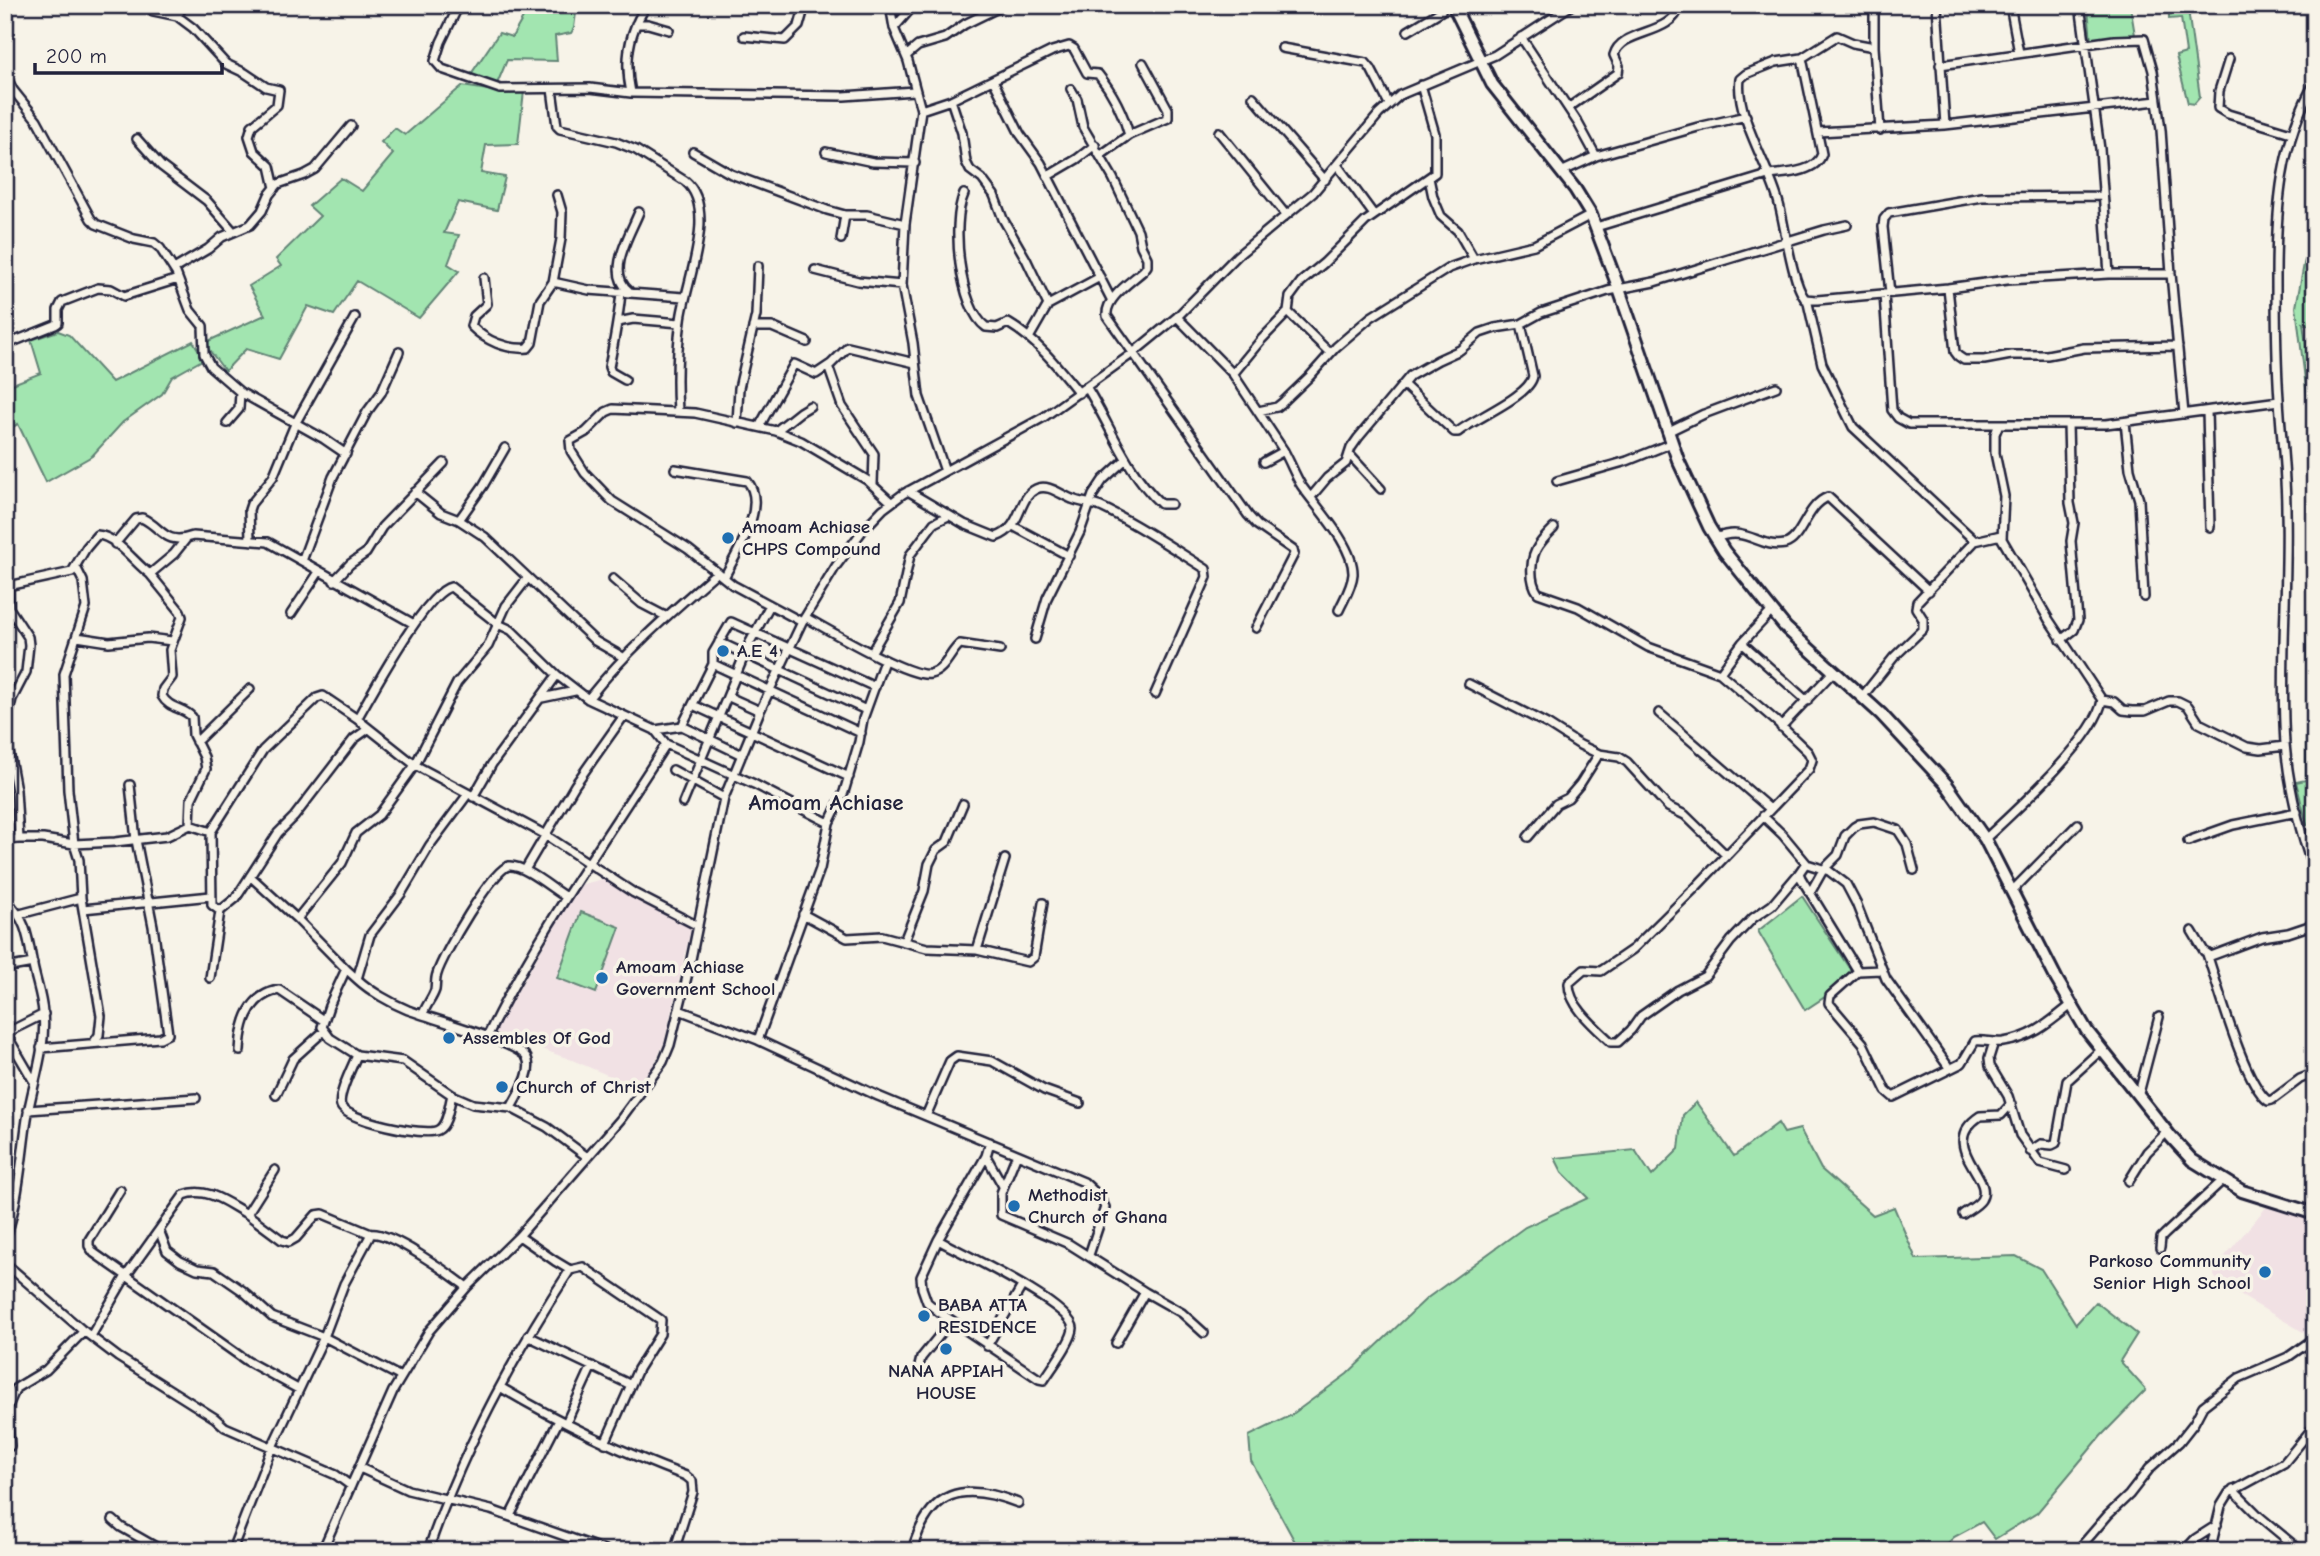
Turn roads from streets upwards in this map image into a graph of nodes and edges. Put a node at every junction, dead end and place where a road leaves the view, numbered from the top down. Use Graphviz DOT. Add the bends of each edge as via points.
graph roads {
  1 [pos="184,5"];
  2 [pos="459,5"];
  3 [pos="498,5"];
  4 [pos="647,5"];
  5 [pos="804,5"];
  6 [pos="890,5"];
  7 [pos="914,5"];
  8 [pos="1004,5"];
  9 [pos="1453,5"];
  10 [pos="1572,5"];
  11 [pos="1680,5"];
  12 [pos="1874,5"];
  13 [pos="1937,5"];
  14 [pos="2010,5"];
  15 [pos="2080,5"];
  16 [pos="1439,8"];
  17 [pos="508,10"];
  18 [pos="153,11"];
  19 [pos="177,16"];
  20 [pos="636,24"];
  21 [pos="894,28"];
  22 [pos="669,30"];
  23 [pos="1408,31"];
  24 [pos="744,36"];
  25 [pos="1521,37"];
  26 [pos="2085,44"];
  27 [pos="1874,47"];
  28 [pos="1282,48"];
  29 [pos="2019,53"];
  30 [pos="906,56"];
  31 [pos="1802,58"];
  32 [pos="2229,59"];
  33 [pos="1480,62"];
  34 [pos="1143,63"];
  35 [pos="1940,65"];
  36 [pos="5,74"];
  37 [pos="993,80"];
  38 [pos="2315,82"];
  39 [pos="1421,85"];
  40 [pos="552,89"];
  41 [pos="1071,89"];
  42 [pos="914,91"];
  43 [pos="631,93"];
  44 [pos="1253,97"];
  45 [pos="951,100"];
  46 [pos="2157,101"];
  47 [pos="1389,104"];
  48 [pos="1568,108"];
  49 [pos="2095,108"];
  50 [pos="921,110"];
  51 [pos="1746,117"];
  52 [pos="1945,125"];
  53 [pos="351,126"];
  54 [pos="1881,130"];
  55 [pos="1219,132"];
  56 [pos="1818,132"];
  57 [pos="2291,133"];
  58 [pos="1129,135"];
  59 [pos="137,139"];
  60 [pos="1096,145"];
  61 [pos="693,152"];
  62 [pos="826,152"];
  63 [pos="1101,155"];
  64 [pos="1596,156"];
  65 [pos="915,163"];
  66 [pos="1338,166"];
  67 [pos="1561,172"];
  68 [pos="1768,175"];
  69 [pos="1048,176"];
  70 [pos="1429,178"];
  71 [pos="1325,180"];
  72 [pos="275,188"];
  73 [pos="964,194"];
  74 [pos="557,195"];
  75 [pos="2103,196"];
  76 [pos="639,212"];
  77 [pos="845,215"];
  78 [pos="1286,215"];
  79 [pos="1374,215"];
  80 [pos="1591,215"];
  81 [pos="905,224"];
  82 [pos="1847,225"];
  83 [pos="1596,227"];
  84 [pos="233,231"];
  85 [pos="841,239"];
  86 [pos="1787,242"];
  87 [pos="1474,259"];
  88 [pos="758,266"];
  89 [pos="174,269"];
  90 [pos="815,270"];
  91 [pos="2109,274"];
  92 [pos="2171,274"];
  93 [pos="1100,277"];
  94 [pos="484,278"];
  95 [pos="178,279"];
  96 [pos="553,282"];
  97 [pos="902,285"];
  98 [pos="1948,288"];
  99 [pos="1619,289"];
  100 [pos="625,292"];
  101 [pos="1887,293"];
  102 [pos="684,297"];
  103 [pos="1111,299"];
  104 [pos="1807,299"];
  105 [pos="1048,305"];
  106 [pos="1288,313"];
  107 [pos="355,317"];
  108 [pos="1177,317"];
  109 [pos="618,321"];
  110 [pos="680,323"];
  111 [pos="1521,324"];
  112 [pos="753,327"];
  113 [pos="1029,338"];
  114 [pos="807,342"];
  115 [pos="5,345"];
  116 [pos="2178,346"];
  117 [pos="399,352"];
  118 [pos="1133,353"];
  119 [pos="1330,353"];
  120 [pos="915,363"];
  121 [pos="828,366"];
  122 [pos="1233,374"];
  123 [pos="625,380"];
  124 [pos="1404,385"];
  125 [pos="1776,387"];
  126 [pos="1087,388"];
  127 [pos="240,392"];
  128 [pos="1079,393"];
  129 [pos="2279,401"];
  130 [pos="810,406"];
  131 [pos="678,411"];
  132 [pos="1258,411"];
  133 [pos="2207,411"];
  134 [pos="2185,414"];
  135 [pos="2125,422"];
  136 [pos="227,423"];
  137 [pos="737,423"];
  138 [pos="295,424"];
  139 [pos="2068,424"];
  140 [pos="1999,425"];
  141 [pos="759,427"];
  142 [pos="776,431"];
  143 [pos="1670,438"];
  144 [pos="505,449"];
  145 [pos="1284,451"];
  146 [pos="346,454"];
  147 [pos="1349,454"];
  148 [pos="1125,460"];
  149 [pos="1264,462"];
  150 [pos="444,463"];
  151 [pos="675,469"];
  152 [pos="945,471"];
  153 [pos="1557,481"];
  154 [pos="873,484"];
  155 [pos="1381,489"];
  156 [pos="908,491"];
  157 [pos="415,492"];
  158 [pos="1311,498"];
  159 [pos="891,502"];
  160 [pos="1090,503"];
  161 [pos="1171,504"];
  162 [pos="948,516"];
  163 [pos="459,520"];
  164 [pos="1013,526"];
  165 [pos="2210,527"];
  166 [pos="1554,528"];
  167 [pos="2001,535"];
  168 [pos="1716,538"];
  169 [pos="186,539"];
  170 [pos="250,539"];
  171 [pos="1975,541"];
  172 [pos="115,544"];
  173 [pos="1069,556"];
  174 [pos="302,561"];
  175 [pos="76,566"];
  176 [pos="319,572"];
  177 [pos="150,574"];
  178 [pos="720,575"];
  179 [pos="527,579"];
  180 [pos="612,579"];
  181 [pos="334,581"];
  182 [pos="6,587"];
  183 [pos="1929,591"];
  184 [pos="2144,597"];
  185 [pos="770,605"];
  186 [pos="1339,610"];
  187 [pos="1771,612"];
  188 [pos="291,614"];
  189 [pos="665,616"];
  190 [pos="804,619"];
  191 [pos="414,624"];
  192 [pos="498,624"];
  193 [pos="1256,628"];
  194 [pos="754,633"];
  195 [pos="77,637"];
  196 [pos="1035,639"];
  197 [pos="2061,640"];
  198 [pos="172,641"];
  199 [pos="719,642"];
  200 [pos="1742,643"];
  201 [pos="790,650"];
  202 [pos="1000,650"];
  203 [pos="872,653"];
  204 [pos="747,654"];
  205 [pos="623,657"];
  206 [pos="884,661"];
  207 [pos="713,664"];
  208 [pos="780,669"];
  209 [pos="1834,671"];
  210 [pos="1720,673"];
  211 [pos="557,675"];
  212 [pos="737,675"];
  213 [pos="1469,684"];
  214 [pos="875,687"];
  215 [pos="250,689"];
  216 [pos="770,690"];
  217 [pos="575,691"];
  218 [pos="1155,694"];
  219 [pos="729,697"];
  220 [pos="1862,697"];
  221 [pos="539,699"];
  222 [pos="588,699"];
  223 [pos="2102,700"];
  224 [pos="1807,701"];
  225 [pos="693,705"];
  226 [pos="866,710"];
  227 [pos="760,711"];
  228 [pos="1659,713"];
  229 [pos="623,717"];
  230 [pos="720,717"];
  231 [pos="357,719"];
  232 [pos="682,726"];
  233 [pos="1781,727"];
  234 [pos="368,729"];
  235 [pos="655,730"];
  236 [pos="752,732"];
  237 [pos="861,733"];
  238 [pos="711,741"];
  239 [pos="196,742"];
  240 [pos="666,744"];
  241 [pos="2286,746"];
  242 [pos="1599,754"];
  243 [pos="742,755"];
  244 [pos="703,760"];
  245 [pos="415,765"];
  246 [pos="673,770"];
  247 [pos="734,774"];
  248 [pos="849,777"];
  249 [pos="694,781"];
  250 [pos="130,785"];
  251 [pos="470,795"];
  252 [pos="724,797"];
  253 [pos="683,803"];
  254 [pos="963,804"];
  255 [pos="1770,809"];
  256 [pos="2297,812"];
  257 [pos="1763,817"];
  258 [pos="829,823"];
  259 [pos="2078,824"];
  260 [pos="190,825"];
  261 [pos="211,832"];
  262 [pos="544,834"];
  263 [pos="1528,837"];
  264 [pos="19,839"];
  265 [pos="1985,839"];
  266 [pos="5,840"];
  267 [pos="136,840"];
  268 [pos="2188,841"];
  269 [pos="74,845"];
  270 [pos="1726,855"];
  271 [pos="1005,859"];
  272 [pos="588,863"];
  273 [pos="1806,863"];
  274 [pos="1824,869"];
  275 [pos="525,870"];
  276 [pos="1914,870"];
  277 [pos="1799,873"];
  278 [pos="2315,874"];
  279 [pos="250,876"];
  280 [pos="2012,891"];
  281 [pos="1810,893"];
  282 [pos="211,897"];
  283 [pos="566,897"];
  284 [pos="5,898"];
  285 [pos="81,898"];
  286 [pos="147,903"];
  287 [pos="1043,904"];
  288 [pos="83,909"];
  289 [pos="220,911"];
  290 [pos="20,914"];
  291 [pos="803,914"];
  292 [pos="297,919"];
  293 [pos="2315,924"];
  294 [pos="698,926"];
  295 [pos="2192,931"];
  296 [pos="904,941"];
  297 [pos="977,950"];
  298 [pos="2207,954"];
  299 [pos="33,963"];
  300 [pos="5,968"];
  301 [pos="346,969"];
  302 [pos="1881,970"];
  303 [pos="1858,971"];
  304 [pos="209,978"];
  305 [pos="358,979"];
  306 [pos="2071,1005"];
  307 [pos="679,1010"];
  308 [pos="44,1014"];
  309 [pos="423,1014"];
  310 [pos="2160,1017"];
  311 [pos="323,1020"];
  312 [pos="324,1031"];
  313 [pos="6,1033"];
  314 [pos="488,1035"];
  315 [pos="758,1040"];
  316 [pos="94,1042"];
  317 [pos="1994,1042"];
  318 [pos="41,1048"];
  319 [pos="2101,1050"];
  320 [pos="240,1051"];
  321 [pos="357,1055"];
  322 [pos="1950,1069"];
  323 [pos="2315,1073"];
  324 [pos="34,1081"];
  325 [pos="276,1095"];
  326 [pos="452,1095"];
  327 [pos="2138,1097"];
  328 [pos="196,1098"];
  329 [pos="1080,1103"];
  330 [pos="2011,1104"];
  331 [pos="511,1108"];
  332 [pos="29,1110"];
  333 [pos="926,1116"];
  334 [pos="2167,1132"];
  335 [pos="990,1142"];
  336 [pos="2030,1151"];
  337 [pos="1017,1154"];
  338 [pos="586,1156"];
  339 [pos="986,1156"];
  340 [pos="275,1170"];
  341 [pos="2066,1170"];
  342 [pos="2223,1180"];
  343 [pos="2129,1181"];
  344 [pos="1003,1186"];
  345 [pos="120,1190"];
  346 [pos="247,1214"];
  347 [pos="1963,1214"];
  348 [pos="2315,1214"];
  349 [pos="159,1230"];
  350 [pos="371,1234"];
  351 [pos="519,1236"];
  352 [pos="5,1240"];
  353 [pos="938,1240"];
  354 [pos="2160,1248"];
  355 [pos="1089,1255"];
  356 [pos="5,1263"];
  357 [pos="570,1270"];
  358 [pos="126,1276"];
  359 [pos="1022,1286"];
  360 [pos="467,1287"];
  361 [pos="1145,1292"];
  362 [pos="951,1321"];
  363 [pos="1204,1333"];
  364 [pos="87,1334"];
  365 [pos="528,1336"];
  366 [pos="324,1337"];
  367 [pos="2315,1338"];
  368 [pos="1116,1343"];
  369 [pos="987,1346"];
  370 [pos="592,1366"];
  371 [pos="919,1366"];
  372 [pos="401,1377"];
  373 [pos="631,1385"];
  374 [pos="499,1387"];
  375 [pos="298,1389"];
  376 [pos="563,1422"];
  377 [pos="2315,1425"];
  378 [pos="605,1443"];
  379 [pos="10,1446"];
  380 [pos="272,1447"];
  381 [pos="360,1468"];
  382 [pos="351,1486"];
  383 [pos="2233,1490"];
  384 [pos="446,1499"];
  385 [pos="1018,1503"];
  386 [pos="510,1516"];
  387 [pos="113,1520"];
  388 [pos="2217,1525"];
  389 [pos="432,1541"];
  390 [pos="233,1550"];
  391 [pos="603,1550"];
  392 [pos="163,1551"];
  393 [pos="321,1551"];
  394 [pos="428,1551"];
  395 [pos="436,1551"];
  396 [pos="674,1551"];
  397 [pos="912,1551"];
  398 [pos="2077,1551"];
  399 [pos="2184,1551"];
  400 [pos="2210,1551"];
  401 [pos="2301,1551"];
  1 -- 19 [label="street"];
  2 -- 40 [label="street" via="441,43 437,65 499,89"];
  3 -- 17 [label="street"];
  4 -- 20 [label="street"];
  5 -- 24 [label="street" via="799,26 785,40"];
  6 -- 21 [label="street"];
  7 -- 21 [label="street"];
  8 -- 30 [label="street"];
  9 -- 16 [label="street"];
  9 -- 33 [label="street"];
  10 -- 25 [label="street"];
  11 -- 48 [label="street" via="1663,24 1618,46 1614,55 1618,73"];
  12 -- 27 [label="street"];
  13 -- 35 [label="street"];
  14 -- 29 [label="street"];
  15 -- 26 [label="street"];
  16 -- 23 [label="street"];
  18 -- 19 [label="street"];
  19 -- 72 [label="street" via="226,64 279,90 277,105 252,126 249,136 254,151 270,166"];
  20 -- 22 [label="street"];
  20 -- 43 [label="street" via="626,64"];
  21 -- 30 [label="street"];
  25 -- 33 [label="street"];
  25 -- 48 [label="street"];
  26 -- 29 [label="street"];
  26 -- 46 [label="street" via="2144,39"];
  26 -- 49 [label="street"];
  27 -- 31 [label="street" via="1837,36"];
  27 -- 54 [label="street"];
  28 -- 47 [label="street" via="1366,63"];
  29 -- 35 [label="street"];
  30 -- 42 [label="street"];
  31 -- 51 [label="street" via="1776,62 1740,79"];
  31 -- 56 [label="street"];
  32 -- 57 [label="street" via="2218,108"];
  33 -- 39 [label="street"];
  33 -- 67 [label="street" via="1504,101"];
  34 -- 58 [label="street" via="1169,115"];
  35 -- 52 [label="street"];
  36 -- 89 [label="street" via="37,120 91,219 154,243"];
  37 -- 45 [label="street"];
  37 -- 58 [label="street" via="1069,46 1087,73 1098,74 1115,97"];
  37 -- 69 [label="street"];
  38 -- 57 [label="street"];
  39 -- 47 [label="street"];
  39 -- 70 [label="street" via="1435,134 1436,170"];
  40 -- 43 [label="street"];
  40 -- 102 [label="street" via="560,129 636,150 692,187 699,214 698,239"];
  41 -- 60 [label="street" via="1083,127"];
  42 -- 43 [label="street" via="844,96"];
  42 -- 50 [label="street"];
  44 -- 71 [label="street"];
  45 -- 50 [label="street"];
  45 -- 105 [label="street" via="966,162 994,195"];
  46 -- 49 [label="street"];
  46 -- 92 [label="street"];
  47 -- 66 [label="street"];
  48 -- 64 [label="street"];
  49 -- 52 [label="street"];
  49 -- 75 [label="street"];
  50 -- 65 [label="street"];
  51 -- 64 [label="street"];
  51 -- 68 [label="street"];
  52 -- 54 [label="street"];
  53 -- 72 [label="street" via="315,169"];
  54 -- 56 [label="street"];
  55 -- 78 [label="street"];
  56 -- 68 [label="street" via="1821,159 1798,171"];
  57 -- 129 [label="street" via="2277,214"];
  58 -- 63 [label="street"];
  59 -- 84 [label="street" via="161,166 207,201"];
  60 -- 63 [label="street"];
  60 -- 69 [label="street"];
  61 -- 77 [label="street" via="744,179"];
  62 -- 65 [label="street" via="873,162"];
  63 -- 103 [label="street" via="1147,258 1147,266"];
  64 -- 67 [label="street"];
  65 -- 81 [label="street"];
  66 -- 71 [label="street"];
  66 -- 79 [label="street"];
  67 -- 80 [label="street"];
  68 -- 83 [label="street"];
  68 -- 86 [label="street"];
  69 -- 93 [label="street"];
  70 -- 79 [label="street"];
  70 -- 87 [label="street" via="1441,216 1458,231"];
  71 -- 78 [label="street"];
  72 -- 84 [label="street" via="256,219"];
  73 -- 113 [label="street" via="958,228 971,309 986,327 1008,323"];
  74 -- 96 [label="street" via="563,223"];
  75 -- 91 [label="street"];
  75 -- 101 [label="street" via="1982,197 1889,213 1883,227"];
  76 -- 100 [label="street" via="619,262"];
  77 -- 81 [label="street"];
  77 -- 85 [label="street"];
  78 -- 108 [label="street" via="1237,256"];
  79 -- 106 [label="street" via="1301,282 1290,297"];
  80 -- 83 [label="street"];
  80 -- 87 [label="street" via="1534,245"];
  81 -- 97 [label="street"];
  82 -- 86 [label="street"];
  83 -- 99 [label="street"];
  84 -- 89 [label="street"];
  86 -- 99 [label="street"];
  86 -- 104 [label="street" via="1801,293"];
  87 -- 119 [label="street" via="1449,268 1382,310"];
  88 -- 112 [label="street"];
  89 -- 95 [label="street"];
  90 -- 97 [label="street" via="858,281"];
  91 -- 92 [label="street"];
  91 -- 98 [label="street"];
  92 -- 116 [label="street"];
  93 -- 103 [label="street"];
  93 -- 105 [label="street"];
  94 -- 96 [label="street" via="487,304 471,326 495,342 522,348 531,343 540,301"];
  95 -- 115 [label="street" via="124,296 94,288 62,302 55,325"];
  95 -- 127 [label="street" via="190,310 203,326 206,361"];
  96 -- 100 [label="street"];
  97 -- 120 [label="street"];
  98 -- 101 [label="street"];
  98 -- 116 [label="street" via="1955,352 1964,360 2084,348"];
  99 -- 111 [label="street" via="1541,313"];
  99 -- 143 [label="street"];
  100 -- 102 [label="street"];
  100 -- 109 [label="street"];
  101 -- 104 [label="street"];
  101 -- 140 [label="street" via="1895,415 1909,424"];
  102 -- 110 [label="street"];
  103 -- 118 [label="street" via="1107,316"];
  104 -- 171 [label="street" via="1822,364 1853,427"];
  105 -- 113 [label="street"];
  106 -- 119 [label="street"];
  106 -- 122 [label="street"];
  107 -- 138 [label="street"];
  108 -- 118 [label="street"];
  108 -- 122 [label="street"];
  109 -- 110 [label="street"];
  109 -- 123 [label="street" via="609,370"];
  110 -- 131 [label="street"];
  111 -- 124 [label="street" via="1480,333 1460,351 1420,369"];
  111 -- 124 [label="street" via="1532,382 1458,432"];
  112 -- 114 [label="street" via="772,327"];
  112 -- 137 [label="street" via="739,388"];
  113 -- 128 [label="street"];
  116 -- 134 [label="street"];
  117 -- 146 [label="street"];
  118 -- 126 [label="street"];
  118 -- 193 [label="street" via="1248,515 1293,550"];
  119 -- 132 [label="street" via="1282,403"];
  120 -- 121 [label="street" via="848,347"];
  120 -- 152 [label="street" via="919,396"];
  121 -- 141 [label="street" via="815,374 794,364"];
  121 -- 154 [label="street" via="842,406 874,454"];
  122 -- 132 [label="street"];
  124 -- 147 [label="street"];
  125 -- 143 [label="street" via="1704,414"];
  126 -- 128 [label="street"];
  126 -- 148 [label="street"];
  127 -- 136 [label="street" via="239,409"];
  127 -- 138 [label="street"];
  128 -- 152 [label="street"];
  129 -- 133 [label="street"];
  129 -- 241 [label="street" via="2286,508"];
  130 -- 142 [label="street"];
  131 -- 137 [label="street"];
  131 -- 178 [label="street" via="610,410 569,446 592,482 612,501 680,543"];
  132 -- 145 [label="street"];
  133 -- 134 [label="street"];
  133 -- 165 [label="street"];
  134 -- 135 [label="street"];
  135 -- 139 [label="street"];
  135 -- 184 [label="street" via="2130,470 2139,500"];
  137 -- 141 [label="street"];
  138 -- 146 [label="street"];
  138 -- 170 [label="street" via="273,477 251,504"];
  139 -- 140 [label="street"];
  139 -- 197 [label="street" via="2078,620"];
  140 -- 167 [label="street" via="1995,453 2004,496"];
  141 -- 142 [label="street"];
  142 -- 154 [label="street"];
  143 -- 153 [label="street" via="1627,461"];
  143 -- 168 [label="street"];
  144 -- 163 [label="street"];
  145 -- 149 [label="street"];
  145 -- 158 [label="street"];
  146 -- 174 [label="street"];
  147 -- 155 [label="street"];
  147 -- 158 [label="street" via="1346,463"];
  148 -- 160 [label="street" via="1103,480"];
  148 -- 161 [label="street" via="1147,491 1161,504"];
  150 -- 157 [label="street"];
  151 -- 178 [label="street" via="747,481 751,487 753,514 743,541"];
  152 -- 156 [label="street"];
  154 -- 159 [label="street"];
  156 -- 159 [label="street"];
  156 -- 162 [label="street"];
  157 -- 163 [label="street" via="441,513"];
  157 -- 181 [label="street" via="382,527 366,553"];
  158 -- 186 [label="street" via="1339,535 1352,569"];
  159 -- 190 [label="street" via="856,539"];
  160 -- 164 [label="street" via="1041,487 1030,494"];
  160 -- 173 [label="street"];
  160 -- 218 [label="street" via="1206,569"];
  162 -- 164 [label="street" via="993,537"];
  162 -- 203 [label="street" via="934,523 910,555 900,603"];
  163 -- 179 [label="street" via="485,537"];
  164 -- 173 [label="street"];
  166 -- 210 [label="street" via="1539,544 1532,563 1538,593 1578,607 1648,647"];
  167 -- 171 [label="street"];
  167 -- 197 [label="street"];
  168 -- 183 [label="street" via="1738,533 1765,542 1788,543 1797,537 1805,518 1828,497"];
  168 -- 187 [label="street"];
  169 -- 170 [label="street"];
  169 -- 172 [label="street" via="165,537 146,519 138,518"];
  169 -- 177 [label="street"];
  170 -- 174 [label="street" via="268,542"];
  171 -- 183 [label="street"];
  172 -- 175 [label="street" via="97,535"];
  172 -- 177 [label="street"];
  173 -- 196 [label="street" via="1047,598"];
  174 -- 176 [label="street"];
  175 -- 182 [label="street" via="72,572"];
  175 -- 195 [label="street" via="86,607"];
  176 -- 181 [label="street"];
  176 -- 188 [label="street"];
  177 -- 198 [label="street" via="180,611 181,623"];
  178 -- 185 [label="street"];
  178 -- 189 [label="street"];
  179 -- 192 [label="street"];
  179 -- 205 [label="street" via="594,641"];
  180 -- 189 [label="street"];
  181 -- 191 [label="street"];
  182 -- 264 [label="street" via="12,616 29,645 26,671 12,699 5,730"];
  183 -- 220 [label="street" via="1915,606 1923,629"];
  185 -- 190 [label="street"];
  185 -- 194 [label="street"];
  187 -- 200 [label="street"];
  187 -- 209 [label="street"];
  189 -- 205 [label="street"];
  190 -- 201 [label="street"];
  190 -- 203 [label="street"];
  191 -- 192 [label="street" via="449,587"];
  191 -- 231 [label="street"];
  192 -- 211 [label="street" via="511,630"];
  192 -- 245 [label="street" via="488,646 457,683"];
  194 -- 199 [label="street" via="731,622"];
  194 -- 201 [label="street"];
  194 -- 204 [label="street"];
  195 -- 198 [label="street" via="104,642"];
  195 -- 269 [label="street" via="64,674"];
  197 -- 223 [label="street"];
  198 -- 239 [label="street" via="172,674 162,696 172,707 189,714"];
  199 -- 204 [label="street"];
  199 -- 207 [label="street"];
  200 -- 210 [label="street"];
  200 -- 224 [label="street"];
  201 -- 208 [label="street"];
  201 -- 214 [label="street"];
  202 -- 206 [label="street" via="960,644 942,667 929,675"];
  203 -- 206 [label="street"];
  204 -- 208 [label="street"];
  204 -- 212 [label="street"];
  205 -- 222 [label="street"];
  206 -- 214 [label="street"];
  207 -- 212 [label="street"];
  207 -- 225 [label="street"];
  208 -- 216 [label="street"];
  208 -- 226 [label="street"];
  209 -- 220 [label="street"];
  209 -- 224 [label="street"];
  210 -- 233 [label="street"];
  211 -- 217 [label="street"];
  211 -- 221 [label="street"];
  212 -- 216 [label="street"];
  212 -- 219 [label="street"];
  213 -- 242 [label="street"];
  214 -- 226 [label="street"];
  215 -- 239 [label="street"];
  216 -- 227 [label="street"];
  216 -- 237 [label="street"];
  217 -- 221 [label="street"];
  217 -- 222 [label="street"];
  219 -- 227 [label="street"];
  219 -- 230 [label="street"];
  220 -- 265 [label="street" via="1934,769"];
  221 -- 251 [label="street"];
  222 -- 229 [label="street"];
  223 -- 241 [label="street" via="2126,711 2178,701 2188,706 2199,723 2247,747"];
  223 -- 265 [label="street" via="2083,739"];
  224 -- 233 [label="street"];
  225 -- 230 [label="street"];
  225 -- 232 [label="street"];
  226 -- 237 [label="street"];
  227 -- 236 [label="street"];
  228 -- 255 [label="street"];
  229 -- 235 [label="street"];
  229 -- 262 [label="street"];
  230 -- 236 [label="street"];
  230 -- 238 [label="street"];
  231 -- 234 [label="street"];
  231 -- 261 [label="street" via="326,697 317,698 263,750"];
  232 -- 235 [label="street"];
  232 -- 238 [label="street"];
  233 -- 255 [label="street" via="1812,760 1809,769"];
  234 -- 245 [label="street"];
  234 -- 279 [label="street" via="278,833"];
  235 -- 240 [label="street"];
  236 -- 243 [label="street"];
  236 -- 248 [label="street"];
  237 -- 248 [label="street"];
  238 -- 243 [label="street"];
  238 -- 244 [label="street"];
  239 -- 260 [label="street" via="206,769 191,800"];
  240 -- 244 [label="street"];
  240 -- 272 [label="street"];
  241 -- 256 [label="street"];
  242 -- 263 [label="street" via="1580,784"];
  242 -- 270 [label="street" via="1627,762 1668,807 1685,815"];
  243 -- 247 [label="street"];
  244 -- 247 [label="street"];
  244 -- 249 [label="street"];
  245 -- 251 [label="street"];
  245 -- 292 [label="street" via="379,815 356,833 342,863"];
  246 -- 249 [label="street"];
  247 -- 252 [label="street"];
  247 -- 258 [label="street"];
  248 -- 258 [label="street"];
  249 -- 252 [label="street"];
  249 -- 253 [label="street"];
  250 -- 267 [label="street"];
  251 -- 262 [label="street"];
  251 -- 305 [label="street" via="370,935"];
  252 -- 294 [label="street"];
  254 -- 296 [label="street" via="947,842 929,864 924,891"];
  255 -- 257 [label="street"];
  256 -- 268 [label="street" via="2233,825"];
  256 -- 278 [label="street"];
  257 -- 270 [label="street"];
  257 -- 273 [label="street"];
  258 -- 291 [label="street" via="820,869"];
  259 -- 280 [label="street"];
  260 -- 261 [label="street"];
  260 -- 267 [label="street" via="167,836"];
  261 -- 282 [label="street"];
  262 -- 272 [label="street"];
  262 -- 275 [label="street"];
  264 -- 266 [label="street"];
  264 -- 269 [label="street"];
  265 -- 280 [label="street"];
  267 -- 269 [label="street"];
  267 -- 286 [label="street"];
  269 -- 285 [label="street"];
  270 -- 277 [label="street" via="1625,955 1601,971 1584,970 1569,983 1577,1005 1611,1042 1618,1042 1641,1016 1664,1000 1703,978 1731,941 1772,905"];
  271 -- 297 [label="street"];
  272 -- 283 [label="street"];
  272 -- 294 [label="street"];
  273 -- 274 [label="street"];
  273 -- 277 [label="street"];
  274 -- 276 [label="street" via="1838,855 1850,831 1866,822 1898,830"];
  274 -- 281 [label="street"];
  274 -- 302 [label="street" via="1850,889"];
  275 -- 283 [label="street"];
  275 -- 309 [label="street" via="505,867 486,889 450,945"];
  277 -- 281 [label="street"];
  279 -- 289 [label="street" via="236,898"];
  279 -- 292 [label="street"];
  280 -- 306 [label="street"];
  281 -- 303 [label="street"];
  282 -- 286 [label="street"];
  282 -- 289 [label="street"];
  283 -- 314 [label="street" via="512,985"];
  284 -- 290 [label="street"];
  285 -- 288 [label="street"];
  285 -- 290 [label="street"];
  286 -- 288 [label="street"];
  286 -- 316 [label="street" via="168,1034"];
  287 -- 297 [label="street" via="1031,961"];
  288 -- 316 [label="street" via="100,1016"];
  289 -- 304 [label="street"];
  290 -- 299 [label="street"];
  291 -- 296 [label="street" via="847,938 882,936"];
  291 -- 315 [label="street"];
  292 -- 301 [label="street"];
  293 -- 298 [label="street" via="2259,938 2216,956"];
  294 -- 307 [label="street"];
  295 -- 298 [label="street"];
  296 -- 297 [label="street" via="928,948"];
  298 -- 323 [label="street" via="2245,1064 2263,1097 2272,1100"];
  299 -- 300 [label="street"];
  299 -- 308 [label="street"];
  301 -- 305 [label="street"];
  301 -- 311 [label="street"];
  302 -- 303 [label="street"];
  302 -- 322 [label="street"];
  303 -- 322 [label="street" via="1830,996 1829,1003 1863,1044 1890,1096"];
  305 -- 309 [label="street" via="407,1010"];
  306 -- 317 [label="street" via="2033,1034"];
  306 -- 319 [label="street"];
  307 -- 315 [label="street"];
  307 -- 338 [label="street" via="658,1070"];
  308 -- 313 [label="street"];
  308 -- 318 [label="street"];
  309 -- 314 [label="street"];
  310 -- 327 [label="street"];
  311 -- 312 [label="street"];
  311 -- 320 [label="street" via="279,990 265,992 241,1029"];
  312 -- 321 [label="street"];
  312 -- 325 [label="street" via="293,1059"];
  313 -- 324 [label="street"];
  314 -- 331 [label="street" via="528,1060 529,1071"];
  315 -- 333 [label="street"];
  316 -- 318 [label="street"];
  317 -- 322 [label="street" via="1975,1041 1962,1063"];
  317 -- 330 [label="street" via="1990,1066"];
  318 -- 324 [label="street"];
  319 -- 327 [label="street"];
  319 -- 336 [label="street" via="2067,1081 2056,1143"];
  321 -- 326 [label="street" via="403,1061"];
  321 -- 326 [label="street" via="340,1105 356,1117 408,1130 434,1131 445,1123"];
  324 -- 332 [label="street"];
  326 -- 331 [label="street" via="473,1104"];
  327 -- 334 [label="street"];
  328 -- 332 [label="street"];
  329 -- 333 [label="street" via="1044,1090 992,1061 957,1056 950,1061"];
  330 -- 336 [label="street" via="2017,1129"];
  330 -- 347 [label="street" via="2001,1115 1980,1116 1966,1129 1964,1150 1983,1194"];
  331 -- 338 [label="street"];
  332 -- 352 [label="street"];
  333 -- 335 [label="street"];
  334 -- 342 [label="street" via="2192,1160"];
  334 -- 343 [label="street" via="2147,1152"];
  335 -- 337 [label="street"];
  335 -- 339 [label="street"];
  336 -- 341 [label="street" via="2040,1163"];
  337 -- 344 [label="street"];
  337 -- 355 [label="street" via="1084,1182 1103,1201"];
  338 -- 351 [label="street"];
  339 -- 344 [label="street"];
  339 -- 353 [label="street"];
  340 -- 346 [label="street"];
  342 -- 348 [label="street"];
  342 -- 354 [label="street" via="2161,1238"];
  344 -- 355 [label="street" via="999,1201 1004,1218 1050,1234"];
  345 -- 358 [label="street" via="89,1246"];
  346 -- 349 [label="street" via="201,1191 190,1192"];
  346 -- 350 [label="street" via="289,1242 316,1215 323,1214"];
  349 -- 358 [label="street"];
  349 -- 366 [label="street" via="167,1251 180,1261 214,1271 272,1317"];
  350 -- 360 [label="street" via="384,1234"];
  350 -- 366 [label="street" via="344,1284"];
  351 -- 357 [label="street"];
  351 -- 360 [label="street"];
  353 -- 359 [label="street"];
  353 -- 362 [label="street" via="921,1277 922,1288 930,1305"];
  355 -- 361 [label="street"];
  356 -- 364 [label="street"];
  357 -- 365 [label="street"];
  357 -- 373 [label="street" via="583,1267 661,1320 660,1335"];
  358 -- 364 [label="street"];
  358 -- 375 [label="street" via="247,1361"];
  359 -- 369 [label="street"];
  359 -- 369 [label="street" via="1068,1317 1071,1337 1042,1380"];
  360 -- 372 [label="street" via="429,1331"];
  361 -- 363 [label="street" via="1182,1313"];
  361 -- 368 [label="street"];
  362 -- 369 [label="street"];
  362 -- 371 [label="street"];
  364 -- 379 [label="street" via="46,1370 16,1388 7,1409"];
  364 -- 380 [label="street" via="225,1427"];
  365 -- 370 [label="street"];
  365 -- 374 [label="street"];
  366 -- 372 [label="street"];
  366 -- 375 [label="street"];
  367 -- 398 [label="street" via="2288,1357 2239,1378 2203,1406 2179,1442"];
  370 -- 373 [label="street"];
  370 -- 376 [label="street"];
  372 -- 381 [label="street"];
  373 -- 378 [label="street"];
  374 -- 376 [label="street"];
  374 -- 384 [label="street"];
  375 -- 380 [label="street"];
  376 -- 378 [label="street"];
  376 -- 386 [label="street"];
  377 -- 383 [label="street" via="2284,1463"];
  378 -- 396 [label="street" via="692,1480 693,1492"];
  380 -- 382 [label="street"];
  380 -- 390 [label="street"];
  381 -- 382 [label="street"];
  381 -- 384 [label="street" via="408,1490"];
  382 -- 393 [label="street"];
  383 -- 388 [label="street" via="2221,1506"];
  383 -- 401 [label="street"];
  384 -- 386 [label="street"];
  384 -- 389 [label="street"];
  385 -- 397 [label="street" via="989,1494 939,1499 921,1521"];
  386 -- 391 [label="street"];
  387 -- 392 [label="street"];
  388 -- 399 [label="street"];
  388 -- 400 [label="street"];
  389 -- 394 [label="street"];
  389 -- 395 [label="street"];
}
